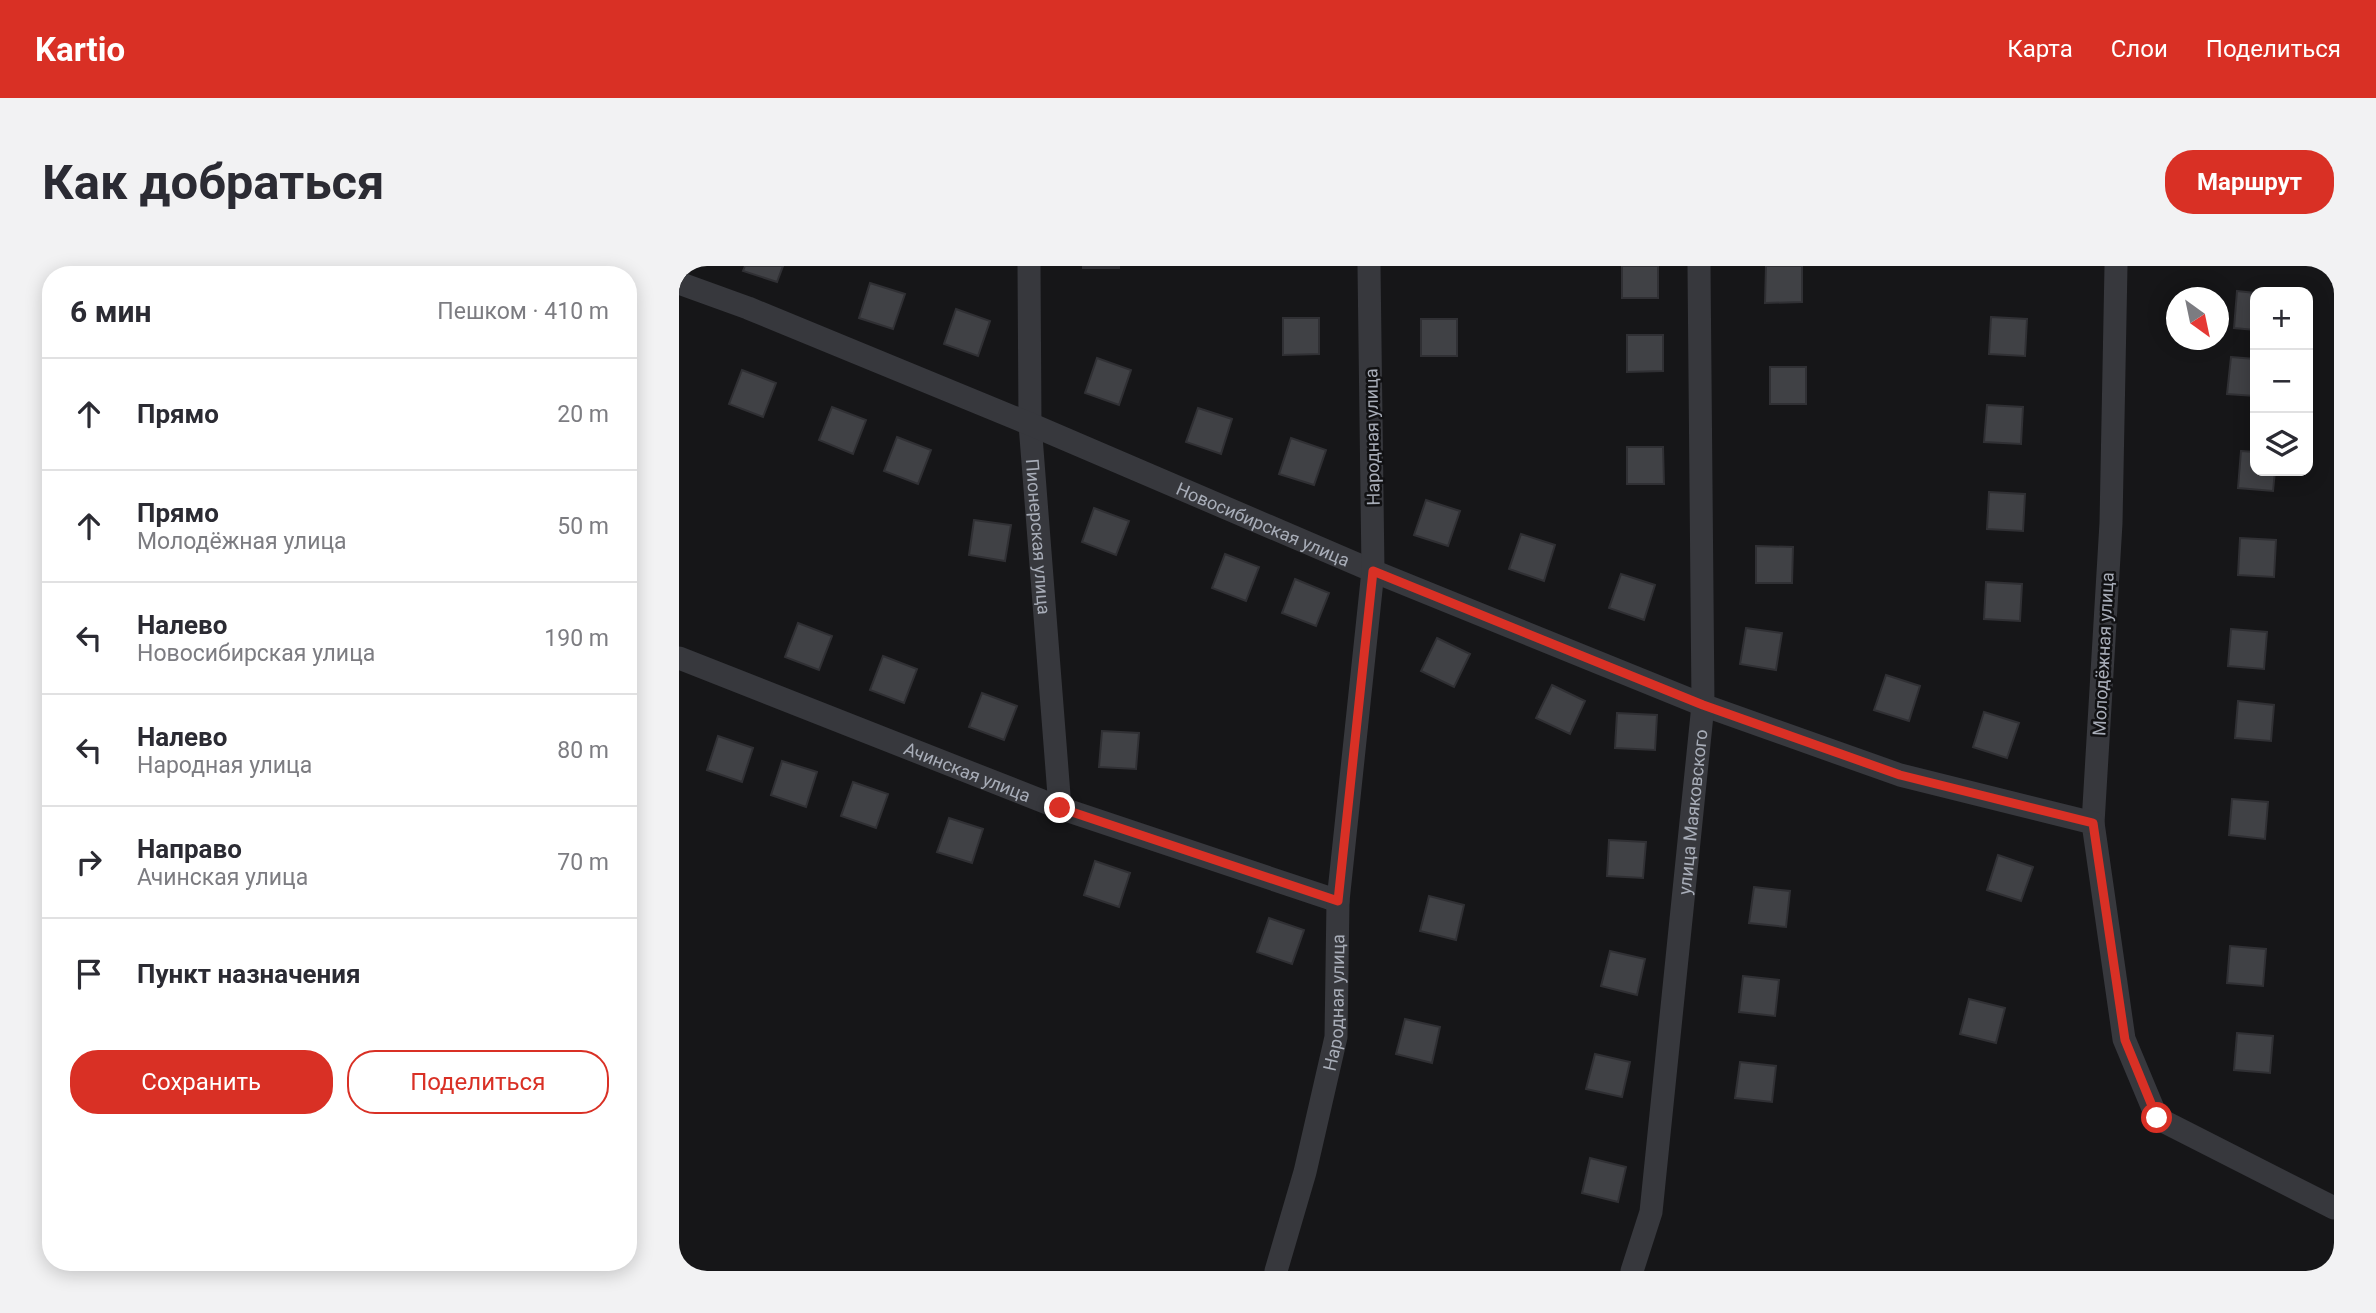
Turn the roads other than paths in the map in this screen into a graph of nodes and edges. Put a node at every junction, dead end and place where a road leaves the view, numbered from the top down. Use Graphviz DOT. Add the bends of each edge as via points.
graph roads {
  1 [pos="1029,266"];
  2 [pos="1369,266"];
  3 [pos="1699,266"];
  4 [pos="2116,266"];
  5 [pos="679,283"];
  6 [pos="1031,424"];
  7 [pos="1373,571"];
  8 [pos="679,658"];
  9 [pos="1703,705"];
  10 [pos="1060,808"];
  11 [pos="2093,823"];
  12 [pos="1338,901"];
  13 [pos="2334,1208"];
  14 [pos="1276,1271"];
  15 [pos="1632,1271"];
  1 -- 6 [label="street, Пионерская улица"];
  2 -- 7 [label="street, Народная улица"];
  3 -- 9 [label="street, улица Маяковского"];
  4 -- 11 [label="street, Молодёжная улица" via="2111,523"];
  5 -- 6 [label="street, Новосибирская улица"];
  6 -- 7 [label="street, Новосибирская улица"];
  6 -- 10 [label="street, Пионерская улица"];
  7 -- 9 [label="street, Новосибирская улица"];
  7 -- 12 [label="street, Народная улица"];
  8 -- 10 [label="street, Ачинская улица"];
  9 -- 11 [label="street, Новосибирская улица" via="1900,775"];
  9 -- 15 [label="street, улица Маяковского" via="1651,1212"];
  10 -- 12 [label="street, Ачинская улица"];
  11 -- 13 [label="street, Молодёжная улица" via="2125,1040 2157,1118"];
  12 -- 14 [label="street, Народная улица" via="1336,1037 1305,1172"];
}
